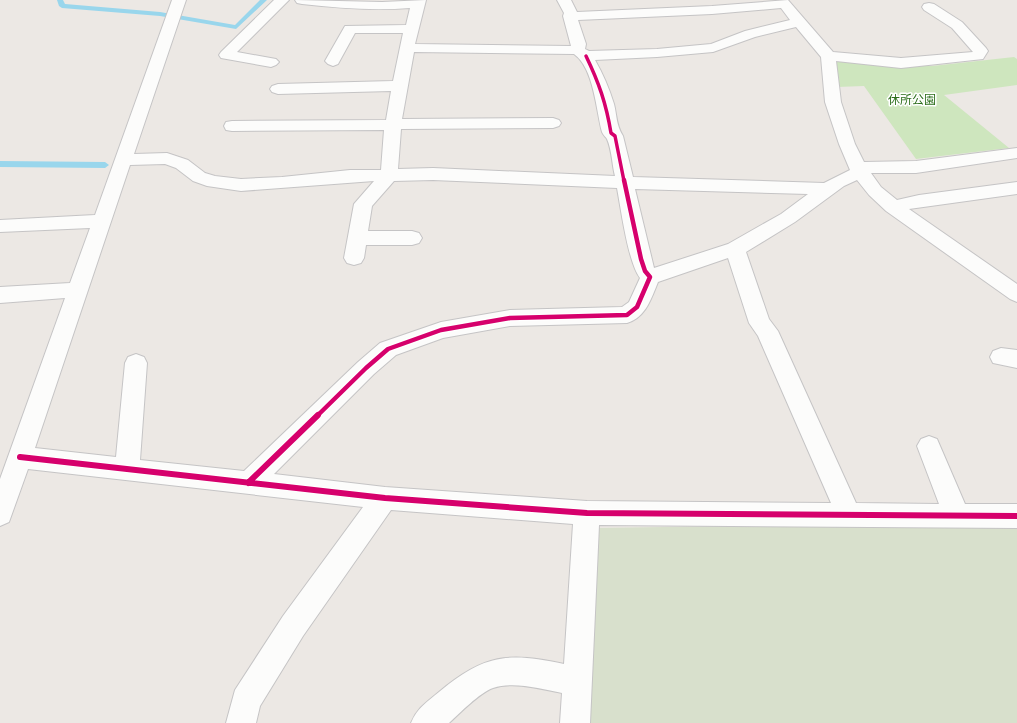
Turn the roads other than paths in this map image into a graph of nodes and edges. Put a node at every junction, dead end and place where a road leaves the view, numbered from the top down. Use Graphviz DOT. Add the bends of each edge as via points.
graph roads {
  1 [pos="282,0"];
  2 [pos="302,0"];
  3 [pos="418,2"];
  4 [pos="782,2"];
  5 [pos="929,7"];
  6 [pos="176,10"];
  7 [pos="568,10"];
  8 [pos="799,22"];
  9 [pos="411,29"];
  10 [pos="407,48"];
  11 [pos="581,53"];
  12 [pos="828,56"];
  13 [pos="333,61"];
  14 [pos="272,62"];
  15 [pos="400,86"];
  16 [pos="278,89"];
  17 [pos="553,123"];
  18 [pos="393,124"];
  19 [pos="232,126"];
  20 [pos="1017,153"];
  21 [pos="123,160"];
  22 [pos="859,170"];
  23 [pos="389,174"];
  24 [pos="626,183"];
  25 [pos="1017,188"];
  26 [pos="828,189"];
  27 [pos="893,206"];
  28 [pos="101,221"];
  29 [pos="0,226"];
  30 [pos="358,238"];
  31 [pos="412,238"];
  32 [pos="735,249"];
  33 [pos="354,258"];
  34 [pos="650,277"];
  35 [pos="77,290"];
  36 [pos="1017,294"];
  37 [pos="0,295"];
  38 [pos="136,363"];
  39 [pos="929,446"];
  40 [pos="20,457"];
  41 [pos="127,469"];
  42 [pos="248,483"];
  43 [pos="385,498"];
  44 [pos="587,513"];
  45 [pos="0,514"];
  46 [pos="849,515"];
  47 [pos="957,516"];
  48 [pos="1017,516"];
  49 [pos="577,682"];
  50 [pos="241,723"];
  51 [pos="426,723"];
  52 [pos="575,723"];
  1 -- 14 [label="street" via="226,55"];
  2 -- 3 [label="street" via="382,6"];
  3 -- 9 [label="street"];
  4 -- 7 [label="street" via="712,10"];
  4 -- 8 [label="street"];
  5 -- 12 [label="street" via="957,25 981,51 978,56 901,63"];
  6 -- 21 [label="street"];
  7 -- 11 [label="street"];
  8 -- 11 [label="street" via="750,34 713,48 656,53"];
  8 -- 12 [label="street"];
  9 -- 10 [label="street"];
  9 -- 13 [label="street" via="350,29"];
  10 -- 11 [label="street"];
  10 -- 15 [label="street"];
  11 -- 24 [label="street" via="601,91"];
  12 -- 22 [label="street" via="833,102"];
  15 -- 16 [label="street" via="322,81"];
  15 -- 18 [label="street"];
  17 -- 18 [label="street"];
  18 -- 19 [label="street"];
  18 -- 23 [label="street"];
  20 -- 22 [label="street" via="916,167"];
  21 -- 23 [label="street" via="167,158 182,164 199,177 213,182 240,185 282,184"];
  21 -- 28 [label="street"];
  22 -- 26 [label="street"];
  22 -- 27 [label="street" via="875,191"];
  23 -- 24 [label="street" via="481,175"];
  23 -- 30 [label="street" via="363,204"];
  24 -- 26 [label="street"];
  24 -- 34 [label="street" via="641,259"];
  25 -- 27 [label="street"];
  26 -- 32 [label="street" via="788,218"];
  27 -- 36 [label="street"];
  28 -- 29 [label="street"];
  28 -- 35 [label="street"];
  30 -- 31 [label="street"];
  30 -- 33 [label="street"];
  32 -- 34 [label="street"];
  32 -- 46 [label="street" via="760,323 767,331"];
  34 -- 42 [label="street" via="637,307 627,315 510,318 441,330 388,349"];
  35 -- 37 [label="street"];
  35 -- 40 [label="street"];
  38 -- 41 [label="street"];
  39 -- 47 [label="street"];
  40 -- 41 [label="street"];
  40 -- 45 [label="street"];
  41 -- 42 [label="street"];
  42 -- 43 [label="street"];
  43 -- 44 [label="street"];
  43 -- 50 [label="street" via="293,626 246,701"];
  44 -- 46 [label="street"];
  44 -- 49 [label="street"];
  46 -- 47 [label="street"];
  47 -- 48 [label="street"];
  49 -- 51 [label="street" via="520,671 491,674 466,688"];
  49 -- 52 [label="street"];
}
